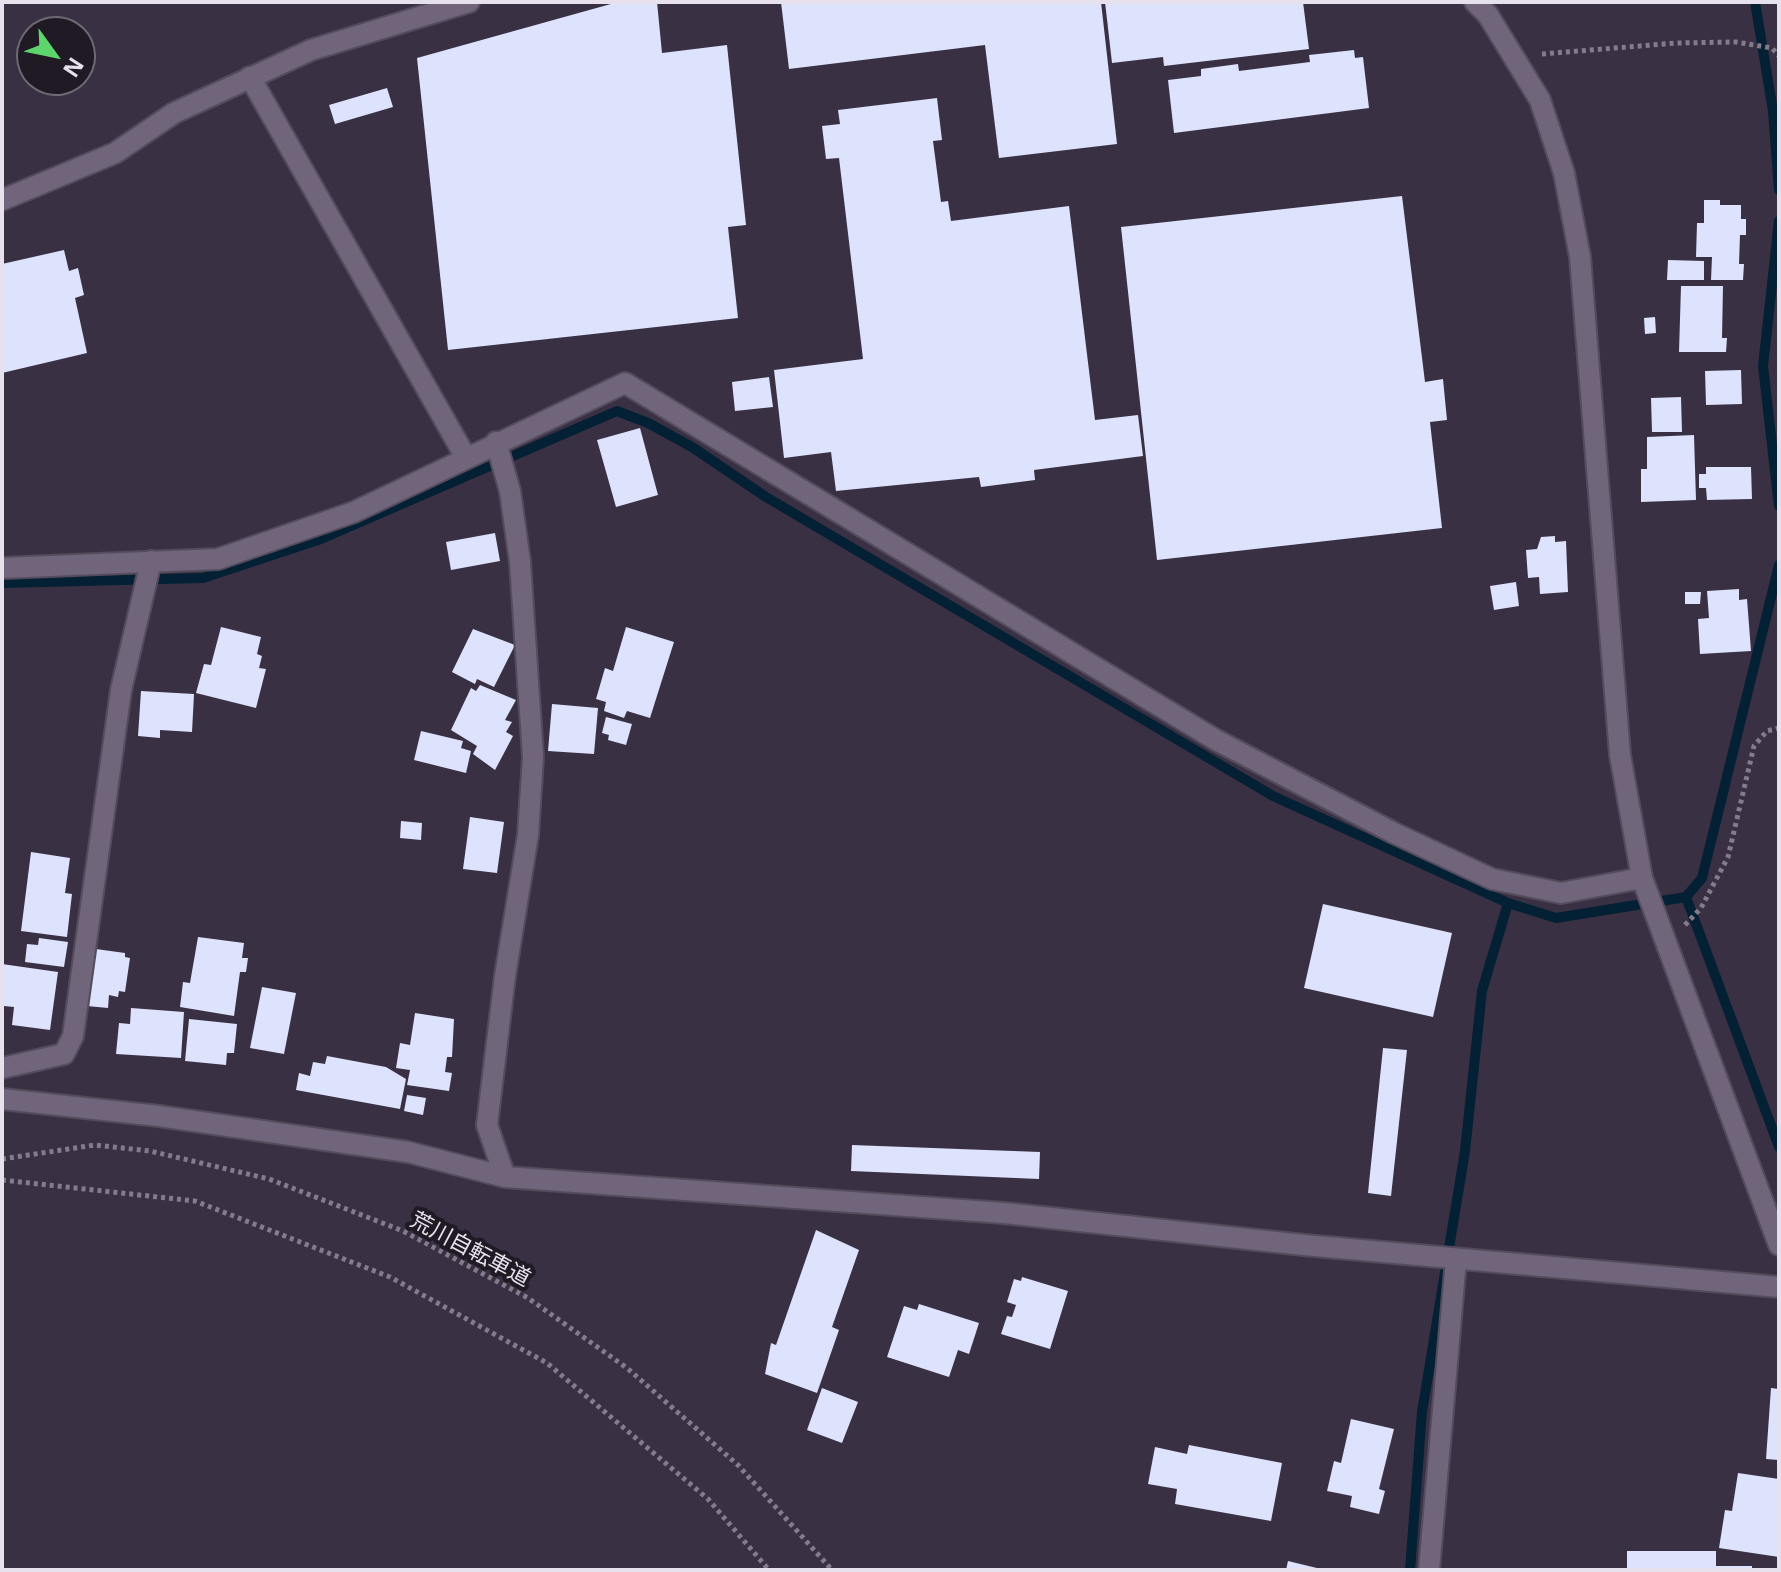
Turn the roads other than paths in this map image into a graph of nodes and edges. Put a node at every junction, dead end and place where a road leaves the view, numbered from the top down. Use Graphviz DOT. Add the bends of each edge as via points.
graph roads {
  1 [pos="469,2"];
  2 [pos="1475,2"];
  3 [pos="436,6"];
  4 [pos="250,77"];
  5 [pos="2,200"];
  6 [pos="496,442"];
  7 [pos="465,456"];
  8 [pos="151,561"];
  9 [pos="2,568"];
  10 [pos="1642,878"];
  11 [pos="2,1068"];
  12 [pos="2,1099"];
  13 [pos="505,1177"];
  14 [pos="1779,1245"];
  15 [pos="1456,1260"];
  16 [pos="1779,1287"];
  17 [pos="1429,1570"];
  1 -- 3 [label="street"];
  2 -- 10 [label="street" via="1540,100 1564,173 1580,257 1620,755"];
  3 -- 4 [label="street"];
  4 -- 5 [label="street" via="174,113 115,153"];
  4 -- 7 [label="street"];
  6 -- 7 [label="street"];
  6 -- 10 [label="street" via="625,383 1216,740 1394,833 1492,879 1561,893"];
  6 -- 13 [label="street" via="510,491 520,562 533,757 528,835 487,1125"];
  7 -- 8 [label="street" via="354,512 218,559"];
  8 -- 9 [label="street"];
  8 -- 11 [label="street" via="121,690 73,1036 64,1054"];
  10 -- 14 [label="street"];
  12 -- 13 [label="street" via="408,1152"];
  13 -- 15 [label="street" via="1004,1213"];
  15 -- 16 [label="street"];
  15 -- 17 [label="street"];
}
